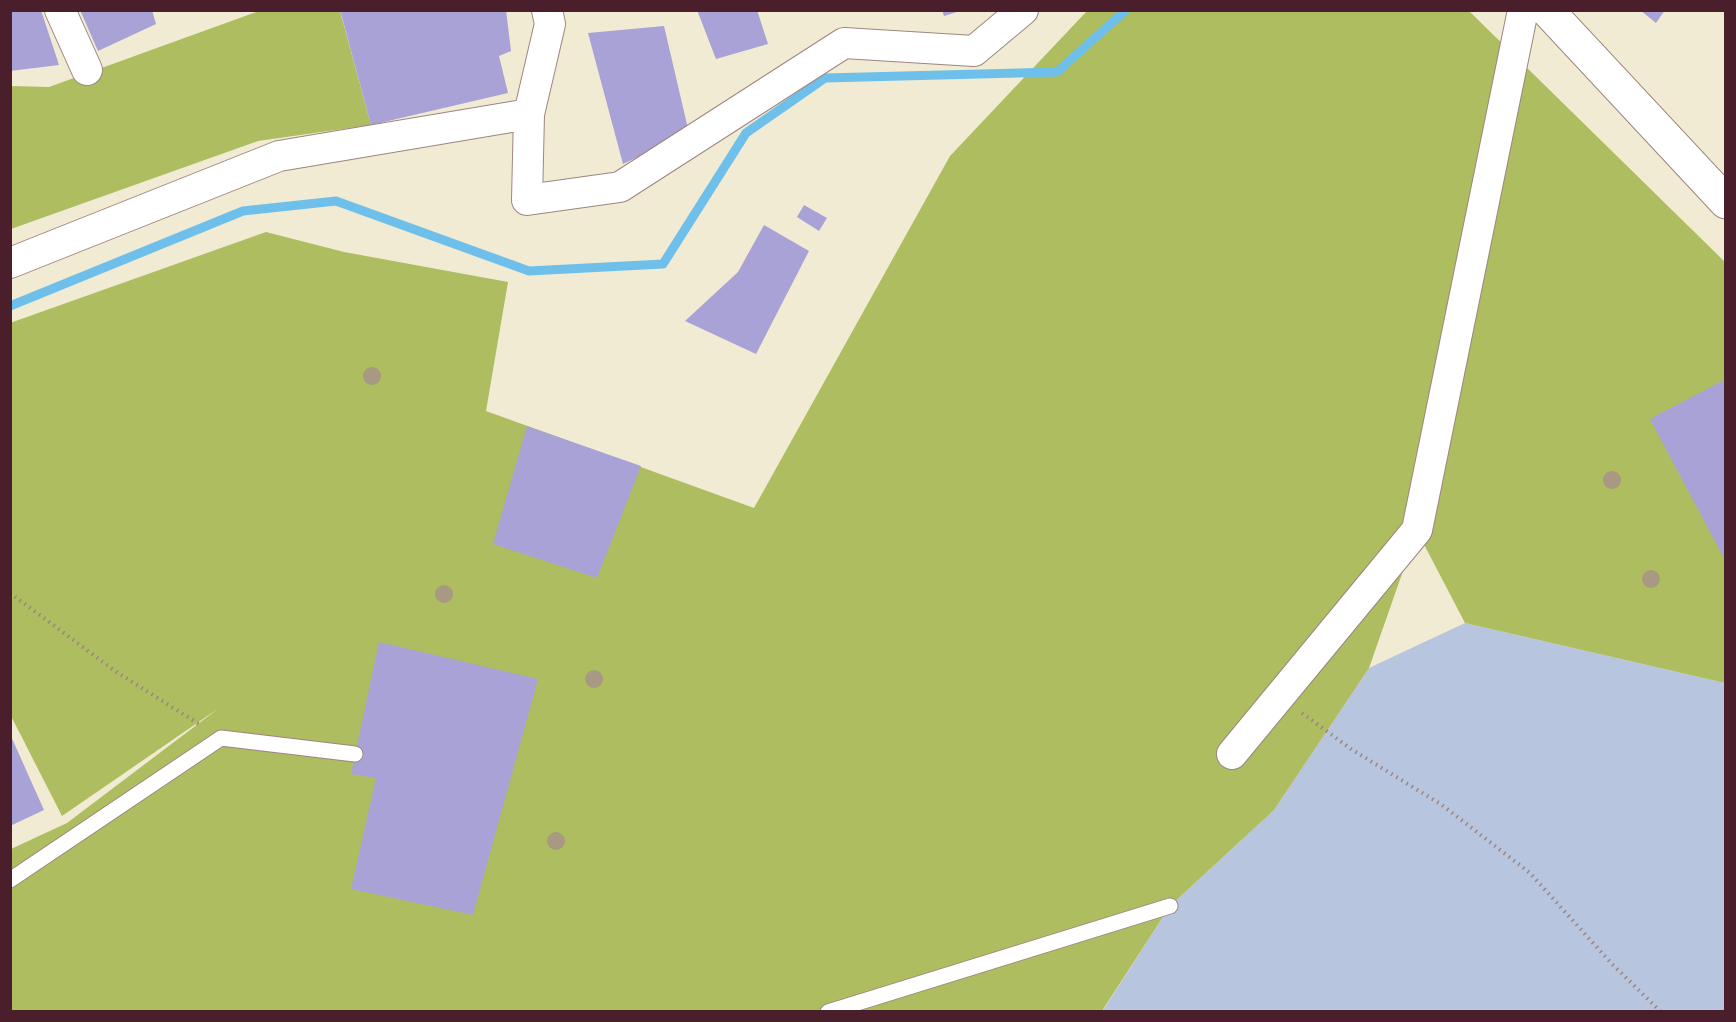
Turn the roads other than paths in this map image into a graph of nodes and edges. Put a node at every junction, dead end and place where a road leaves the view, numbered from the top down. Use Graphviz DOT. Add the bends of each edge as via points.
graph roads {
  1 [pos="60,10"];
  2 [pos="547,10"];
  3 [pos="1023,10"];
  4 [pos="1523,10"];
  5 [pos="1546,10"];
  6 [pos="87,70"];
  7 [pos="529,114"];
  8 [pos="1725,202"];
  9 [pos="10,263"];
  10 [pos="355,754"];
  11 [pos="1232,754"];
  12 [pos="10,880"];
  13 [pos="1170,906"];
  14 [pos="828,1011"];
  1 -- 6 [label="street"];
  2 -- 7 [label="street" via="550,24"];
  3 -- 7 [label="street" via="974,51 844,43 620,187 527,200"];
  4 -- 11 [label="street" via="1417,530"];
  5 -- 8 [label="street"];
  7 -- 9 [label="street" via="279,156"];
  10 -- 12 [label="lane" via="221,738"];
  13 -- 14 [label="lane"];
}
